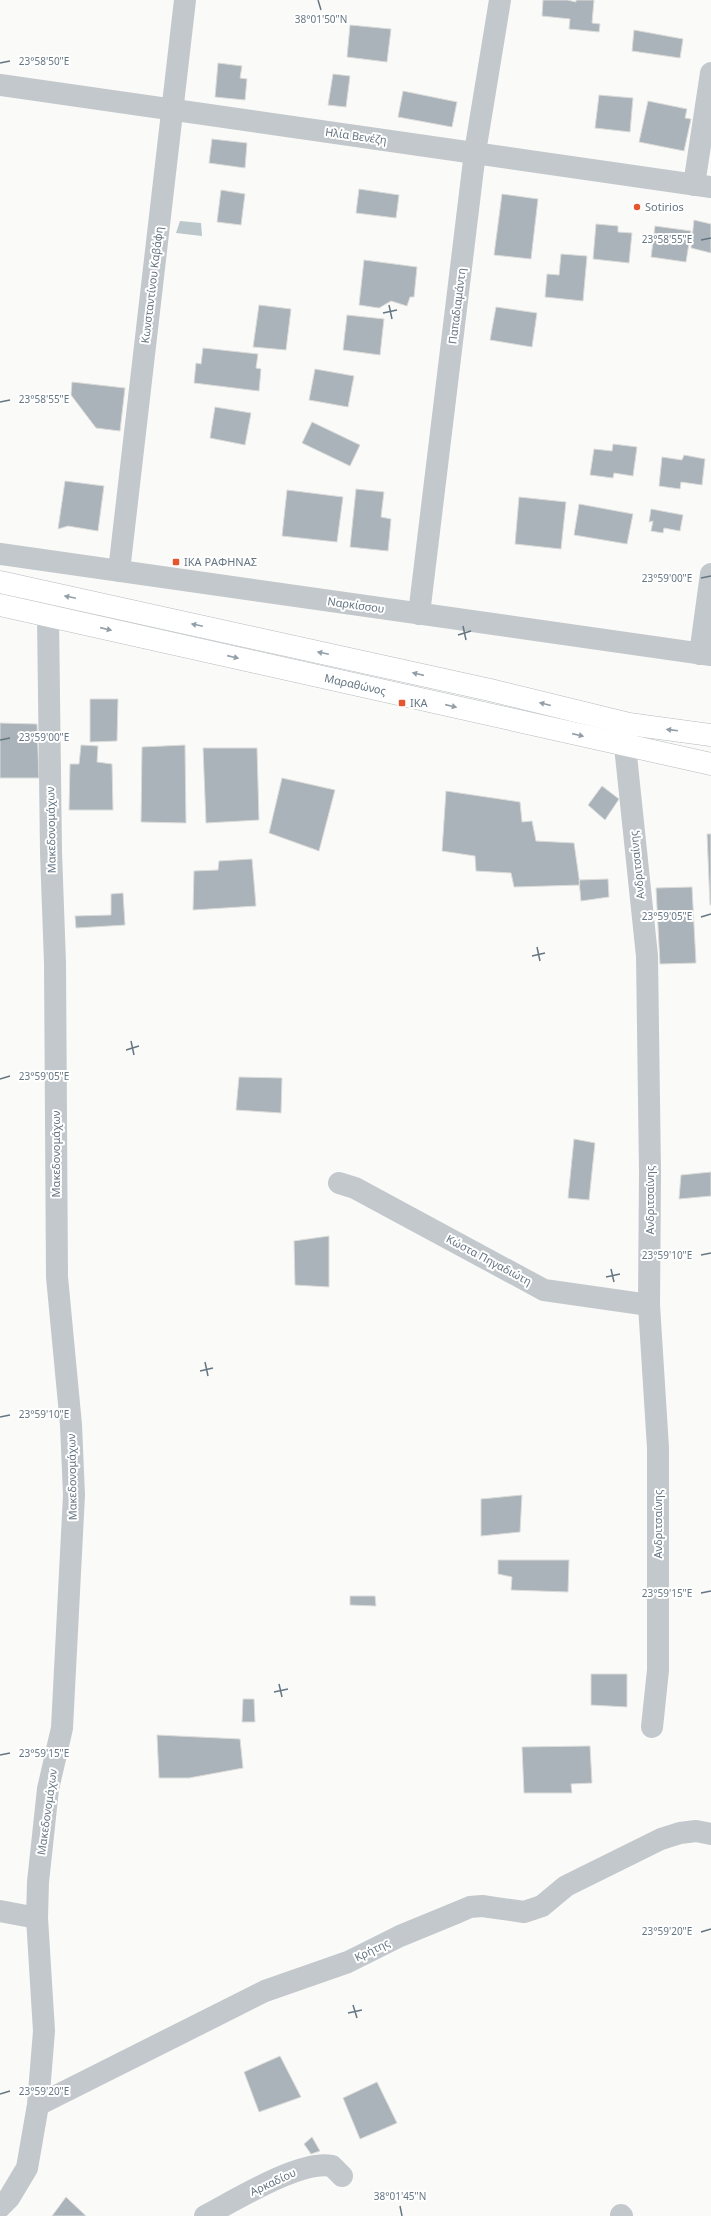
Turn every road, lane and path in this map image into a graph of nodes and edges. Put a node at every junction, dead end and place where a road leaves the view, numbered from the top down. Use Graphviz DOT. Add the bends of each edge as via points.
graph roads {
  1 [pos="185,0"];
  2 [pos="500,0"];
  3 [pos="711,73"];
  4 [pos="0,85"];
  5 [pos="172,110"];
  6 [pos="475,152"];
  7 [pos="702,186"];
  8 [pos="0,554"];
  9 [pos="119,571"];
  10 [pos="711,574"];
  11 [pos="0,582"];
  12 [pos="0,605"];
  13 [pos="419,614"];
  14 [pos="48,616"];
  15 [pos="706,655"];
  16 [pos="711,735"];
  17 [pos="625,746"];
  18 [pos="711,764"];
  19 [pos="339,1183"];
  20 [pos="649,1305"];
  21 [pos="652,1727"];
  22 [pos="711,1834"];
  23 [pos="0,1911"];
  24 [pos="37,1918"];
  25 [pos="38,2105"];
  26 [pos="342,2176"];
  27 [pos="0,2207"];
  28 [pos="204,2216"];
  1 -- 5 [label="street, Κωνσταντίνου Καβάφη"];
  2 -- 6 [label="street, Παπαδιαμάντη"];
  3 -- 7 [label="street"];
  4 -- 5 [label="street, Ηλία Βενέζη"];
  5 -- 6 [label="street, Ηλία Βενέζη"];
  5 -- 9 [label="street, Κωνσταντίνου Καβάφη"];
  6 -- 7 [label="street, Ηλία Βενέζη"];
  6 -- 13 [label="street, Παπαδιαμάντη"];
  8 -- 9 [label="street, Ναρκίσσου"];
  9 -- 13 [label="street, Ναρκίσσου"];
  10 -- 15 [label="street"];
  16 -- 11 [label="main road, one-way" via="628,724 490,690"];
  12 -- 14 [label="main road, Μαραθώνος"];
  13 -- 15 [label="street, Ναρκίσσου"];
  14 -- 17 [label="main road, Μαραθώνος, one-way"];
  14 -- 24 [label="street, Μακεδονομάχων" via="55,963 57,1277 71,1425 74,1495 62,1728 48,1789 38,1882"];
  17 -- 18 [label="main road, Μαραθώνος"];
  17 -- 20 [label="street, Ανδριτσαίνης" via="647,956"];
  19 -- 20 [label="street, Κώστα Πηγαδιώτη" via="355,1188 544,1290"];
  20 -- 21 [label="street, Ανδριτσαίνης" via="658,1448 658,1670"];
  22 -- 25 [label="street, Κρήτης" via="696,1831 661,1839 566,1886 542,1906 524,1912 496,1907 470,1907 400,1936 348,1962 265,1991"];
  23 -- 24 [label="street"];
  24 -- 25 [label="street, Μακεδονομάχων" via="44,2031"];
  25 -- 27 [label="street, Μακεδονομάχων" via="27,2168 9,2198"];
  26 -- 28 [label="street, Αρκαδίου" via="332,2166 314,2165 282,2176"];
}
